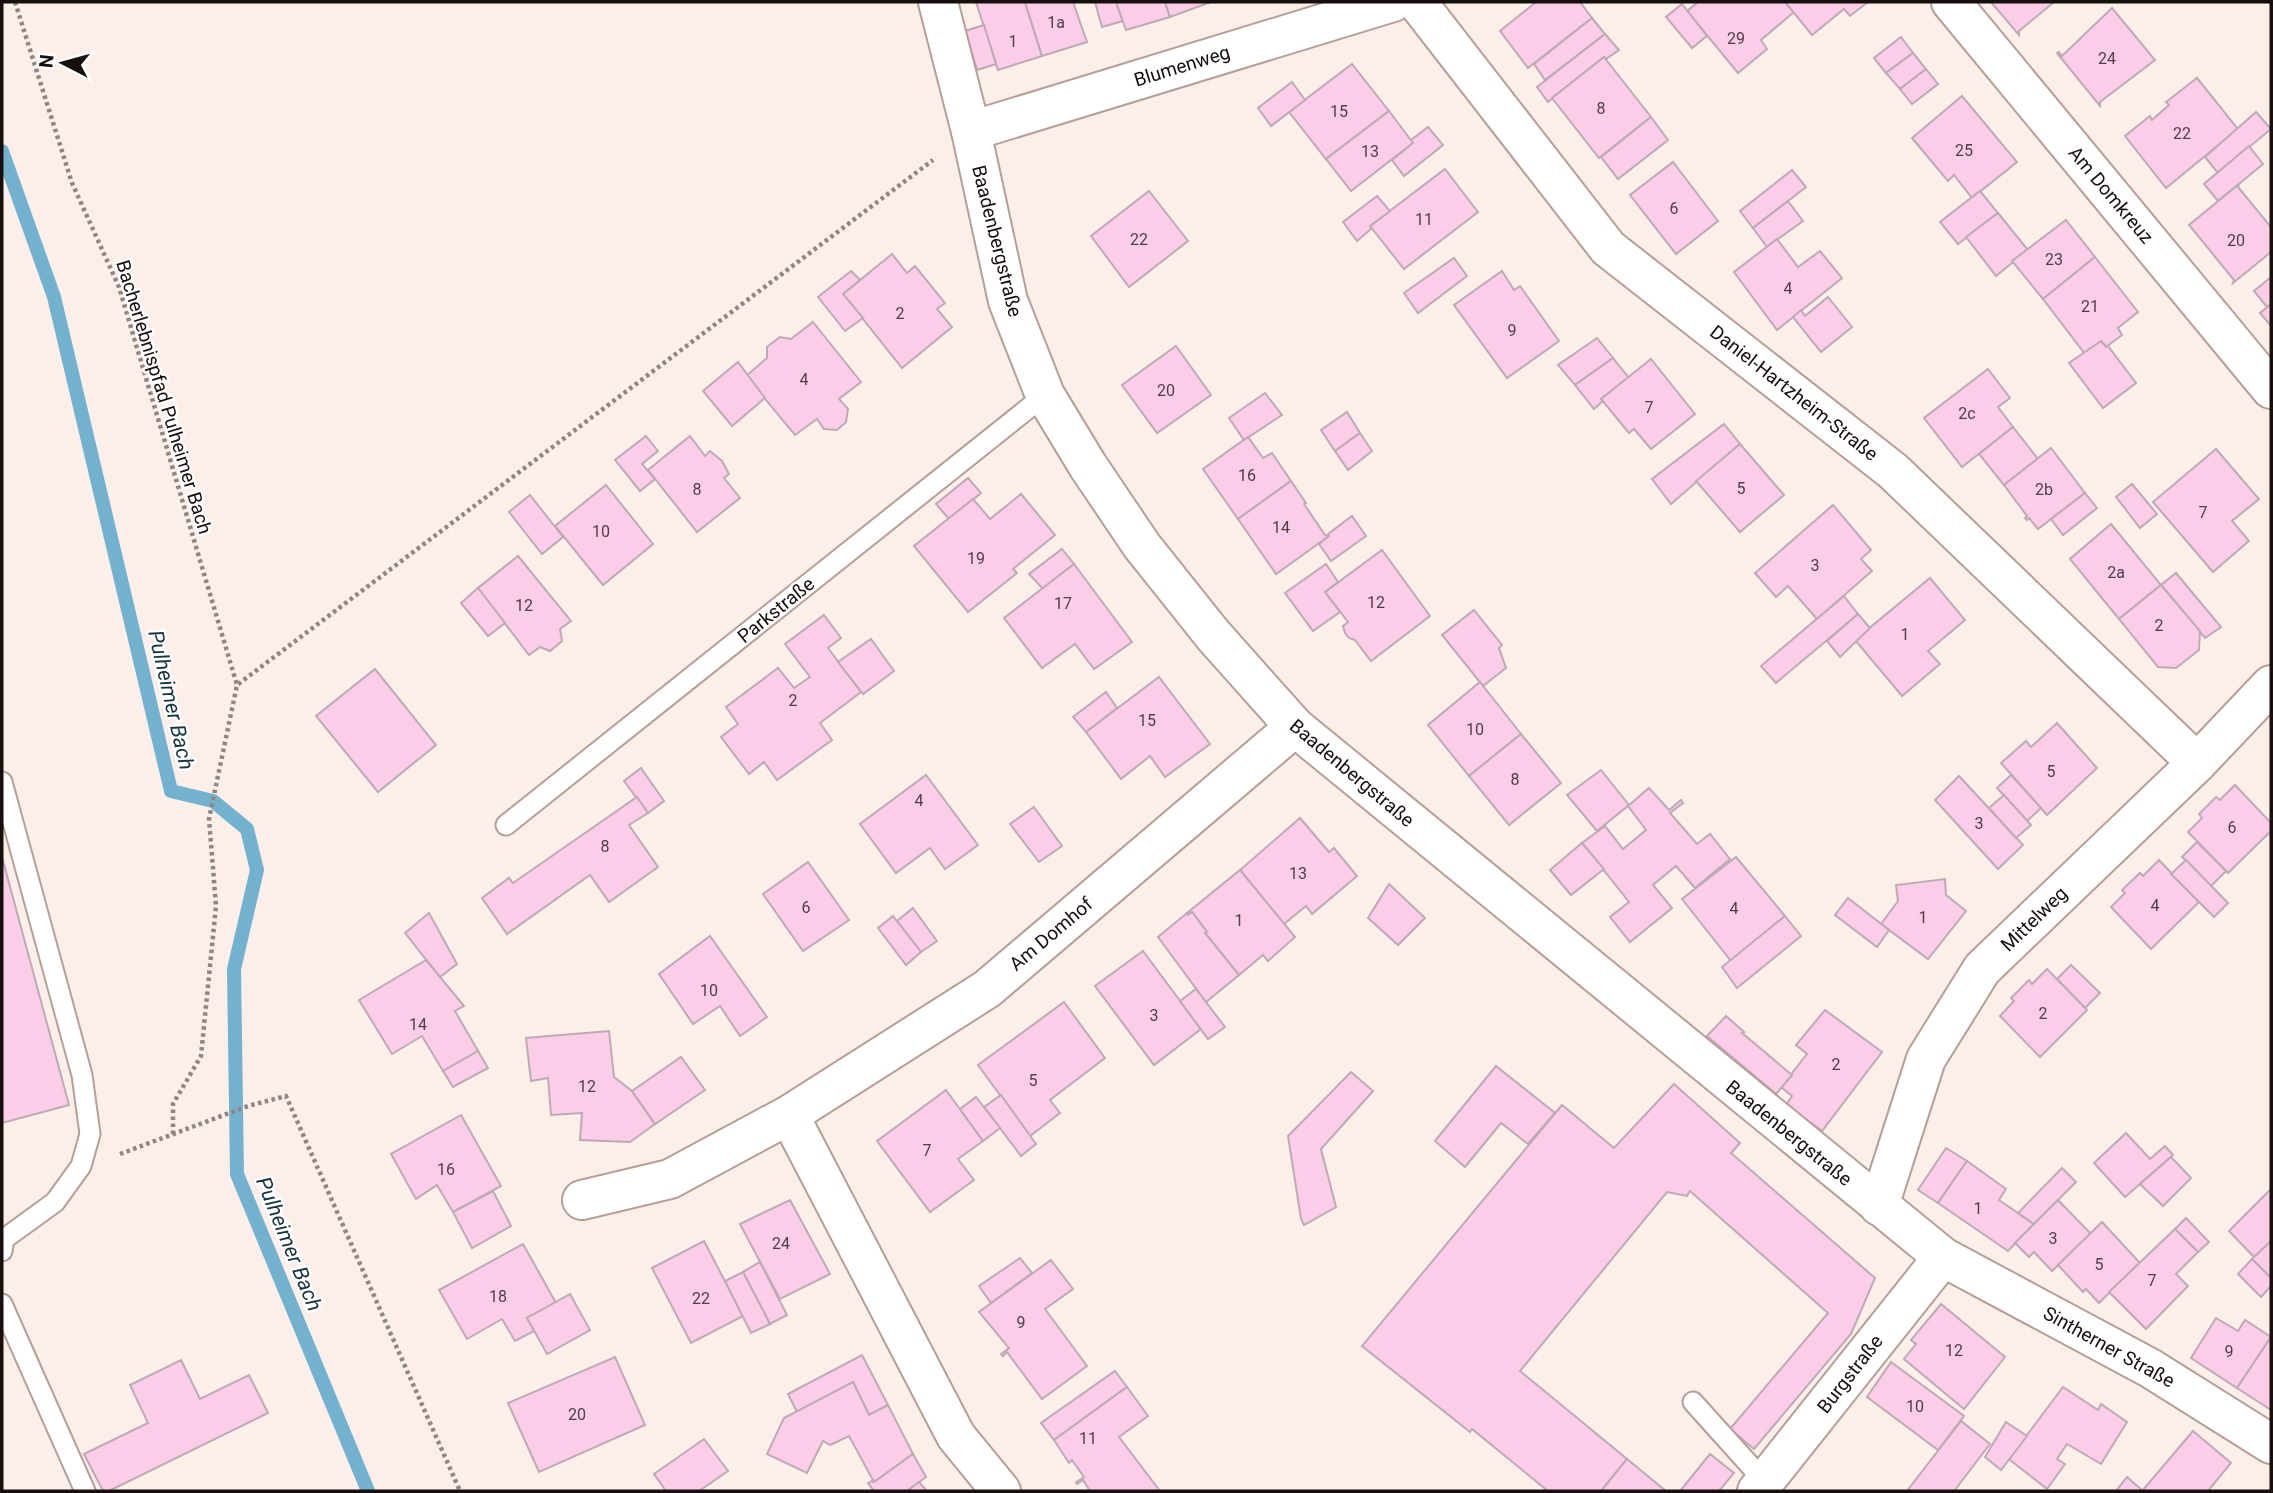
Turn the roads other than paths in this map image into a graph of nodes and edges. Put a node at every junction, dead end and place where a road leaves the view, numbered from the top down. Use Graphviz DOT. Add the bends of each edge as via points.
graph roads {
  1 [pos="938,2"];
  2 [pos="1393,2"];
  3 [pos="1418,2"];
  4 [pos="1951,2"];
  5 [pos="971,131"];
  6 [pos="2271,389"];
  7 [pos="1045,395"];
  8 [pos="2271,685"];
  9 [pos="1294,727"];
  10 [pos="2197,762"];
  11 [pos="2,782"];
  12 [pos="506,825"];
  13 [pos="789,1115"];
  14 [pos="582,1200"];
  15 [pos="1879,1206"];
  16 [pos="2,1251"];
  17 [pos="1943,1257"];
  18 [pos="2,1304"];
  19 [pos="1693,1402"];
  20 [pos="2271,1444"];
  21 [pos="1761,1486"];
  22 [pos="85,1491"];
  23 [pos="1001,1491"];
  1 -- 5 [label="street, Baadenbergstraße"];
  2 -- 5 [label="street, Blumenweg"];
  3 -- 10 [label="street, Daniel-Hartzheim-Straße" via="1608,248 1892,471"];
  4 -- 6 [label="street, Am Domkreuz"];
  5 -- 7 [label="street, Baadenbergstraße" via="1008,301"];
  7 -- 9 [label="street, Baadenbergstraße" via="1142,547"];
  7 -- 12 [label="lane, Parkstraße"];
  8 -- 10 [label="street, Mittelweg"];
  9 -- 13 [label="street, Am Domhof" via="987,989"];
  9 -- 15 [label="street, Baadenbergstraße"];
  10 -- 15 [label="street, Mittelweg" via="1982,969 1926,1059"];
  11 -- 16 [label="lane" via="82,1075 90,1134 81,1166 55,1202 4,1239"];
  13 -- 14 [label="street, Am Domhof" via="670,1179"];
  13 -- 23 [label="street" via="956,1436"];
  15 -- 17 [label="street, Baadenbergstraße"];
  17 -- 20 [label="street, Sintherner Straße" via="2150,1368"];
  17 -- 21 [label="street, Burgstraße"];
  18 -- 22 [label="lane"];
  19 -- 21 [label="lane"];
}
